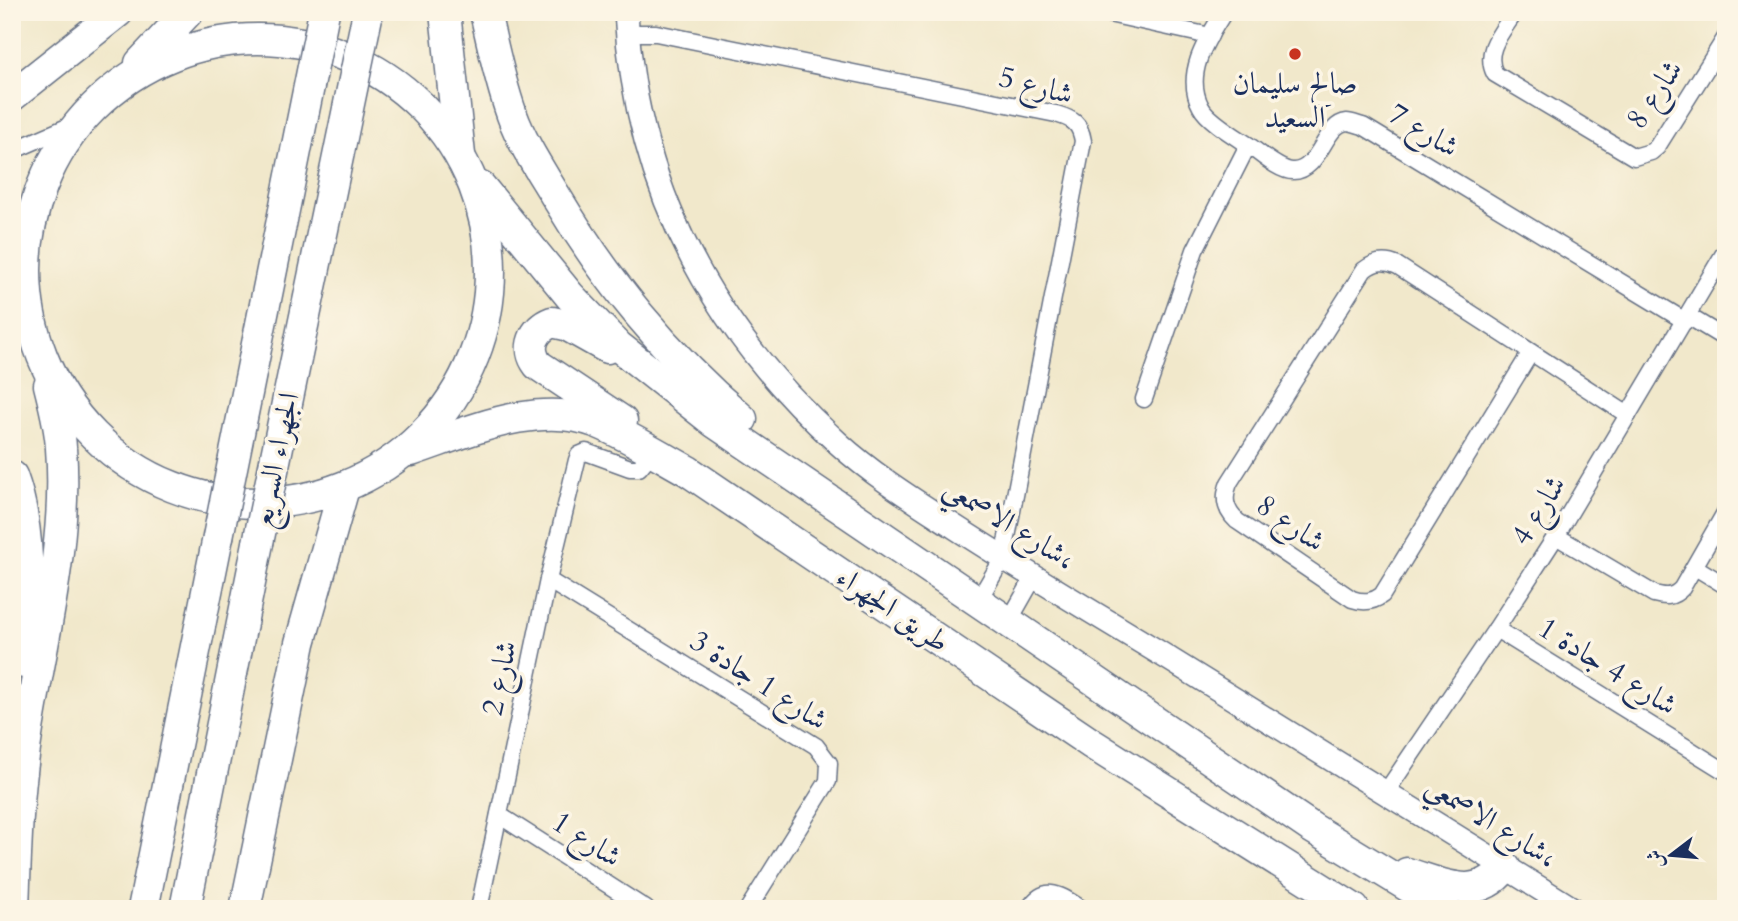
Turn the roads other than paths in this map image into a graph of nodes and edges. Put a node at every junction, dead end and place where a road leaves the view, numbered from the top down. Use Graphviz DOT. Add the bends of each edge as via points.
graph roads {
  1 [pos="118,12"];
  2 [pos="188,12"];
  3 [pos="324,12"];
  4 [pos="368,12"];
  5 [pos="445,12"];
  6 [pos="485,12"];
  7 [pos="1100,12"];
  8 [pos="1224,12"];
  9 [pos="1515,12"];
  10 [pos="627,23"];
  11 [pos="1210,36"];
  12 [pos="1726,37"];
  13 [pos="122,81"];
  14 [pos="12,96"];
  15 [pos="81,121"];
  16 [pos="1248,145"];
  17 [pos="12,151"];
  18 [pos="463,161"];
  19 [pos="1726,250"];
  20 [pos="20,292"];
  21 [pos="1686,318"];
  22 [pos="1726,339"];
  23 [pos="1531,352"];
  24 [pos="43,357"];
  25 [pos="1144,399"];
  26 [pos="1628,415"];
  27 [pos="714,422"];
  28 [pos="653,451"];
  29 [pos="404,453"];
  30 [pos="688,471"];
  31 [pos="12,476"];
  32 [pos="344,488"];
  33 [pos="1726,511"];
  34 [pos="860,520"];
  35 [pos="1556,536"];
  36 [pos="1003,558"];
  37 [pos="1695,567"];
  38 [pos="1034,577"];
  39 [pos="548,580"];
  40 [pos="1726,586"];
  41 [pos="978,601"];
  42 [pos="1009,621"];
  43 [pos="1496,629"];
  44 [pos="25,749"];
  45 [pos="1726,772"];
  46 [pos="1386,792"];
  47 [pos="499,815"];
  48 [pos="1368,861"];
  49 [pos="1506,867"];
  50 [pos="14,909"];
  51 [pos="144,909"];
  52 [pos="185,909"];
  53 [pos="244,909"];
  54 [pos="479,909"];
  55 [pos="646,909"];
  56 [pos="748,909"];
  57 [pos="1029,909"];
  58 [pos="1082,909"];
  59 [pos="1354,909"];
  60 [pos="1445,909"];
  61 [pos="1573,909"];
  1 -- 14 [label="highway"];
  2 -- 13 [label="highway"];
  3 -- 51 [label="highway, الجهراء السريع, bridge"];
  4 -- 52 [label="highway, الجهراء السريع, bridge"];
  5 -- 18 [label="highway"];
  6 -- 34 [label="highway" via="513,118 543,176 602,269 664,346 716,397"];
  7 -- 11 [label="street"];
  8 -- 11 [label="street, شارع 7"];
  9 -- 12 [label="street, شارع 8" via="1491,53 1495,74 1634,157 1657,147"];
  10 -- 36 [label="street, شارع الاصمعي،" via="635,94 666,201 699,274 730,322 767,369 839,444"];
  10 -- 36 [label="street, شارع 5" via="656,33 1077,122 1083,141"];
  11 -- 16 [label="street, شارع 7" via="1196,64 1201,108"];
  13 -- 15 [label="highway"];
  13 -- 18 [label="highway" via="158,60 220,40 286,39 318,46 359,61 405,90 429,113"];
  15 -- 17 [label="street"];
  15 -- 20 [label="highway" via="45,178 32,217"];
  16 -- 21 [label="street, شارع 7" via="1293,171 1307,166 1336,127 1347,122 1363,126"];
  16 -- 25 [label="street" via="1195,250"];
  18 -- 27 [label="highway, طريق الجهراء" via="570,296 618,346"];
  18 -- 29 [label="highway" via="481,204 489,243 491,284 485,323 473,362 454,397"];
  19 -- 21 [label="street, شارع 4"];
  20 -- 24 [label="highway"];
  21 -- 22 [label="street"];
  21 -- 26 [label="street, شارع 4"];
  23 -- 23 [label="street, شارع 8" via="1398,265 1384,261 1370,265 1229,483 1228,510 1237,521 1352,599 1365,602 1377,598"];
  23 -- 26 [label="street, شارع 8"];
  24 -- 32 [label="highway" via="82,422 111,451 145,474 183,491 222,502 263,504 304,500"];
  24 -- 44 [label="highway" via="61,448 60,512 51,604"];
  26 -- 35 [label="street, شارع 4"];
  27 -- 30 [label="highway" via="566,325 552,322 536,332 532,350 538,365"];
  27 -- 34 [label="highway, طريق الجهراء"];
  28 -- 29 [label="highway, طريق الجهراء" via="596,422 533,415"];
  28 -- 30 [label="highway, طريق الجهراء"];
  28 -- 39 [label="street, شارع 2" via="639,468 586,452 579,455"];
  29 -- 32 [label="highway"];
  30 -- 59 [label="highway, طريق الجهراء" via="1092,744"];
  31 -- 44 [label="highway" via="28,562"];
  32 -- 53 [label="highway" via="300,643"];
  33 -- 37 [label="street"];
  34 -- 41 [label="highway, طريق الجهراء"];
  35 -- 37 [label="street" via="1663,597 1676,594"];
  35 -- 43 [label="street, شارع 4"];
  36 -- 38 [label="street, شارع الاصمعي،"];
  36 -- 41 [label="street, طريق الجهراء"];
  37 -- 40 [label="street"];
  38 -- 42 [label="street"];
  38 -- 46 [label="street, شارع الاصمعي،"];
  39 -- 47 [label="street, شارع 2"];
  39 -- 56 [label="street, شارع 1 جادة 3" via="816,746 829,763 828,781"];
  41 -- 42 [label="highway, طريق الجهراء"];
  42 -- 48 [label="highway, طريق الجهراء" via="1312,828"];
  43 -- 45 [label="street, شارع 4 جادة 1"];
  43 -- 46 [label="street, شارع 4"];
  44 -- 50 [label="highway"];
  46 -- 49 [label="street, شارع الاصمعي،"];
  47 -- 54 [label="street, شارع 2"];
  47 -- 55 [label="street, شارع 1"];
  48 -- 49 [label="highway" via="1455,887 1476,888"];
  48 -- 60 [label="highway, طريق الجهراء"];
  49 -- 61 [label="street, شارع الاصمعي،"];
  57 -- 58 [label="street" via="1040,896 1051,893"];
}
